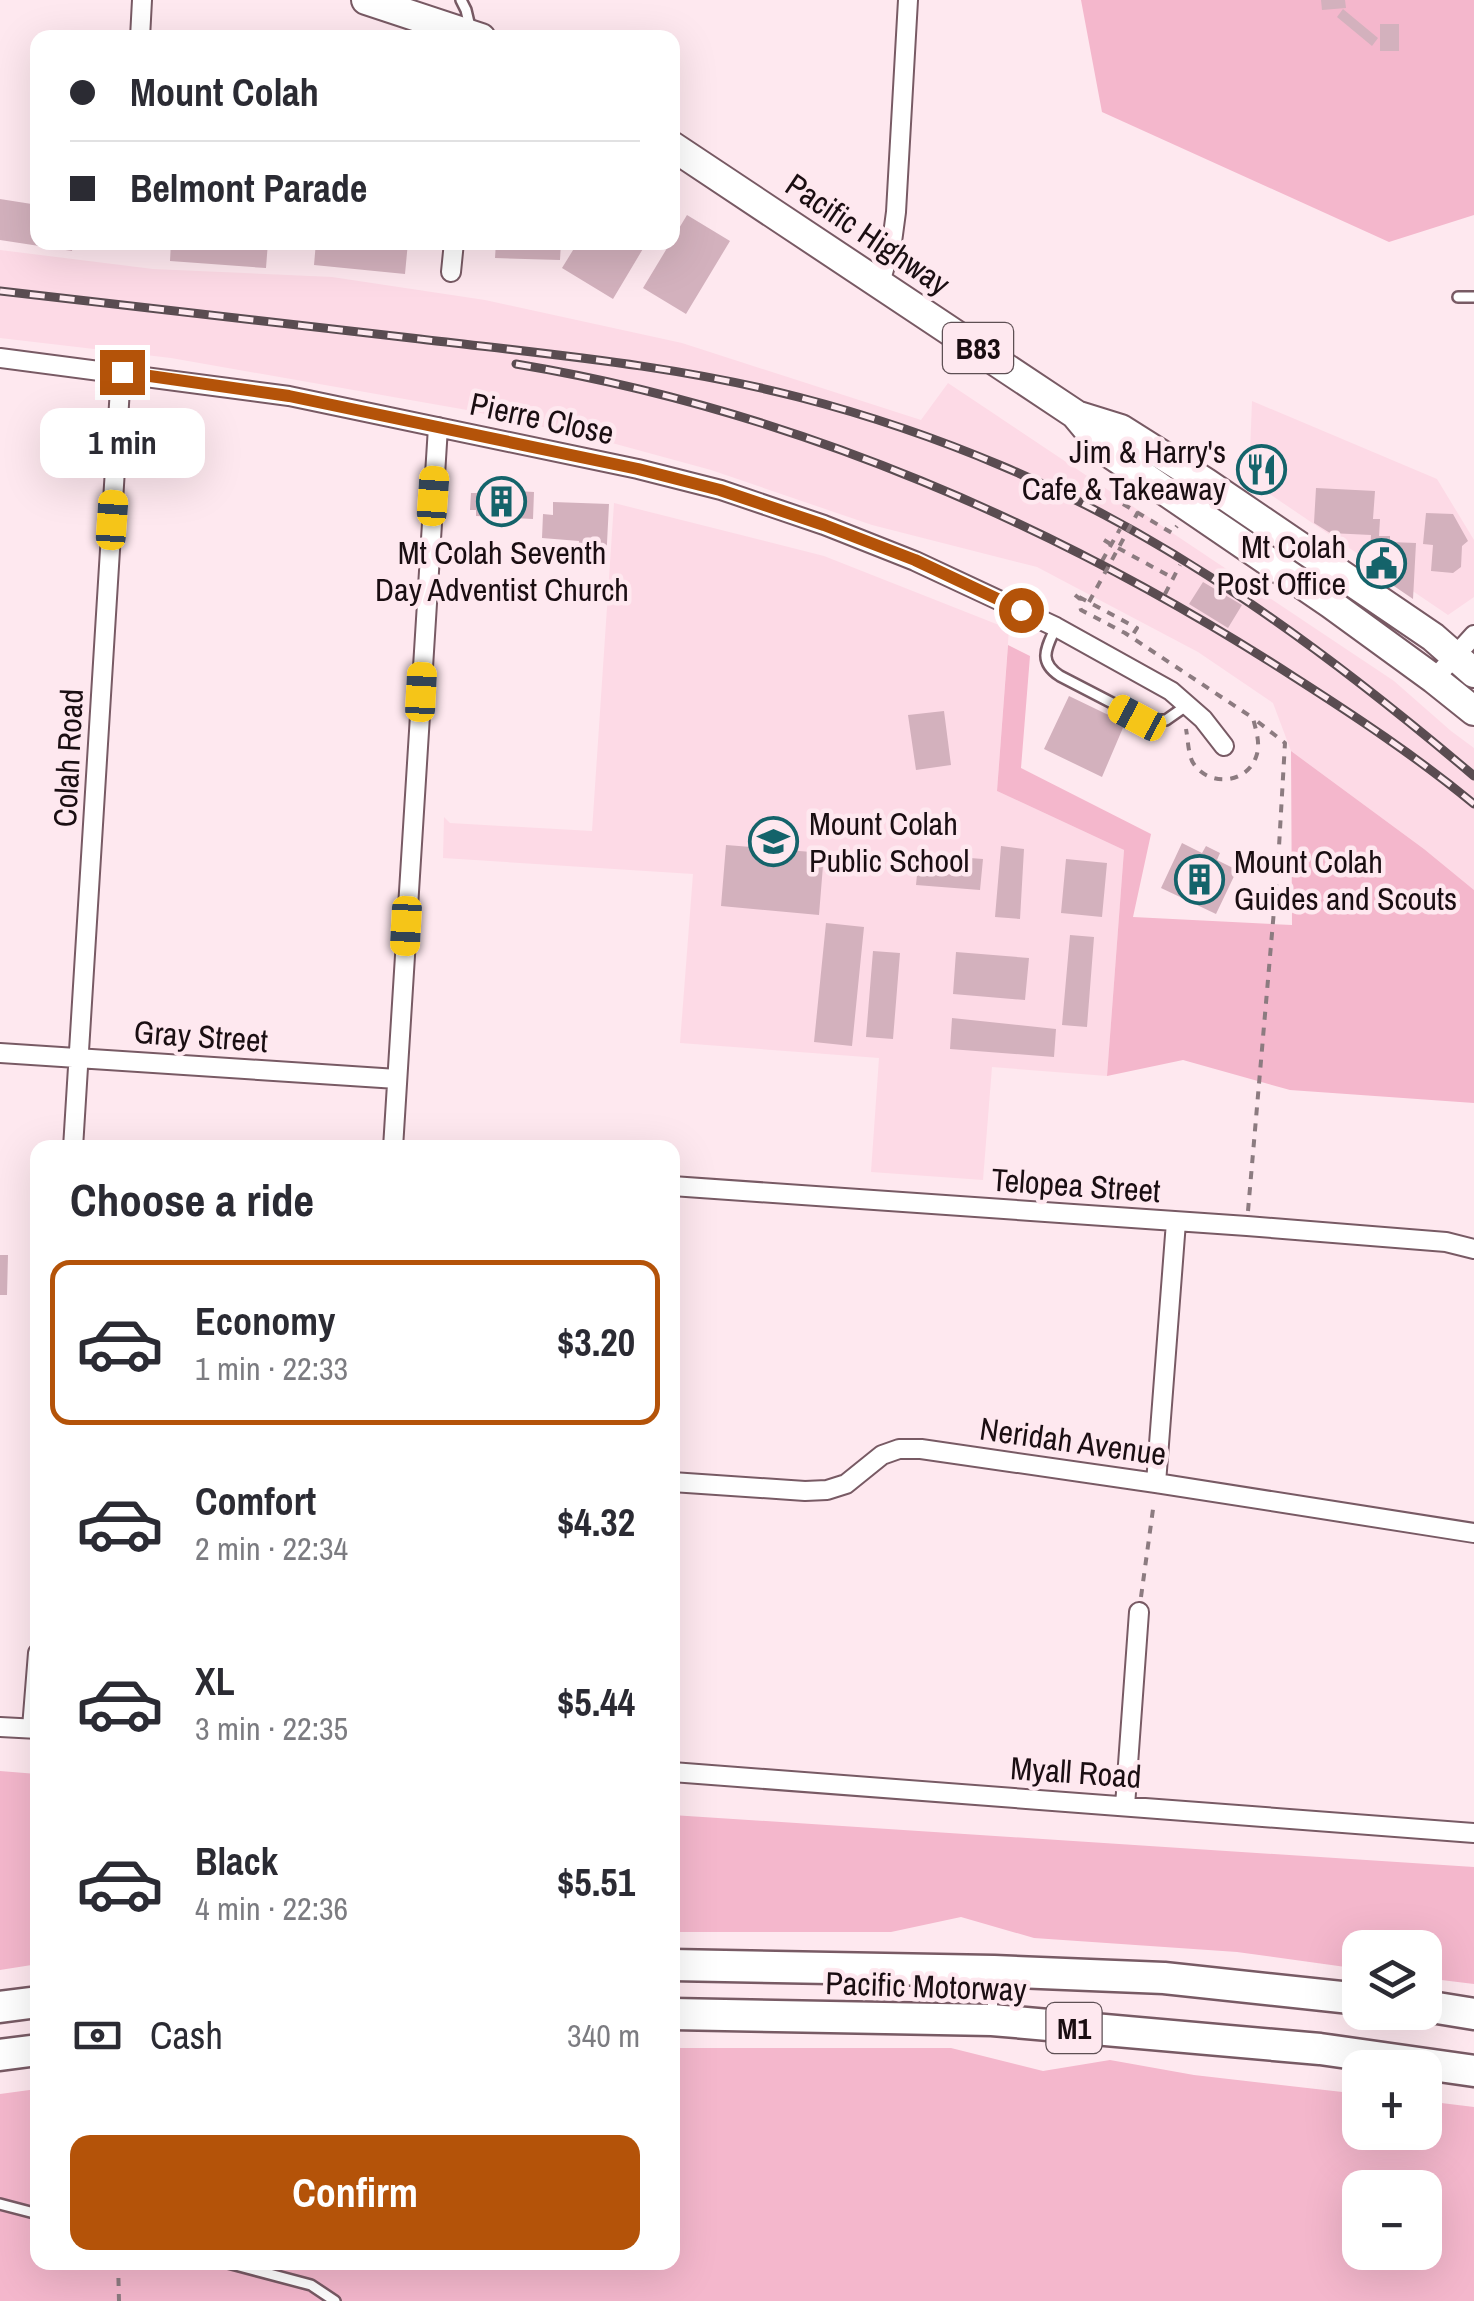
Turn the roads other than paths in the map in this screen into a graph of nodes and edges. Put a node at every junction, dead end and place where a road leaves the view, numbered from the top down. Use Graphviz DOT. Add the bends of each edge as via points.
graph roads {
  1 [pos="142,0"];
  2 [pos="366,0"];
  3 [pos="461,0"];
  4 [pos="908,0"];
  5 [pos="140,30"];
  6 [pos="456,30"];
  7 [pos="472,30"];
  8 [pos="680,151"];
  9 [pos="453,250"];
  10 [pos="452,272"];
  11 [pos="880,284"];
  12 [pos="1458,297"];
  13 [pos="1474,297"];
  14 [pos="0,358"];
  15 [pos="122,372"];
  16 [pos="1075,414"];
  17 [pos="438,427"];
  18 [pos="1056,627"];
  19 [pos="1468,654"];
  20 [pos="1434,678"];
  21 [pos="1188,704"];
  22 [pos="1474,711"];
  23 [pos="1224,746"];
  24 [pos="0,1053"];
  25 [pos="80,1058"];
  26 [pos="397,1079"];
  27 [pos="75,1140"];
  28 [pos="393,1140"];
  29 [pos="680,1187"];
  30 [pos="1176,1222"];
  31 [pos="1474,1249"];
  32 [pos="680,1483"];
  33 [pos="1156,1483"];
  34 [pos="1474,1533"];
  35 [pos="1138,1612"];
  36 [pos="0,1727"];
  37 [pos="30,1729"];
  38 [pos="680,1773"];
  39 [pos="1126,1806"];
  40 [pos="1474,1833"];
  41 [pos="680,1965"];
  42 [pos="994,1970"];
  43 [pos="1342,1997"];
  44 [pos="30,2003"];
  45 [pos="0,2007"];
  46 [pos="1442,2009"];
  47 [pos="680,2014"];
  48 [pos="1474,2014"];
  49 [pos="992,2020"];
  50 [pos="30,2051"];
  51 [pos="0,2055"];
  52 [pos="1474,2071"];
  53 [pos="0,2204"];
  54 [pos="30,2212"];
  55 [pos="254,2270"];
  56 [pos="334,2301"];
  1 -- 5 [label="street"];
  2 -- 6 [label="main road"];
  3 -- 7 [label="lane"];
  4 -- 11 [label="street" via="896,212"];
  8 -- 11 [label="main road, Pacific Highway / B83"];
  9 -- 10 [label="street"];
  11 -- 16 [label="main road, Pacific Highway / B83"];
  12 -- 13 [label="lane"];
  14 -- 15 [label="street, Pierre Close"];
  15 -- 17 [label="street, Pierre Close"];
  15 -- 25 [label="street, Colah Road"];
  16 -- 19 [label="main road, Pacific Highway / B83" via="1121,429"];
  16 -- 20 [label="main road, Pacific Highway / B83" via="1106,450"];
  17 -- 18 [label="street, Pierre Close" via="720,490 915,560"];
  17 -- 26 [label="street"];
  18 -- 21 [label="street, Pierre Close"];
  18 -- 21 [label="lane" via="1046,658 1060,676 1145,720 1166,720"];
  19 -- 20 [label="street"];
  20 -- 22 [label="main road, Pacific Highway / B83"];
  21 -- 23 [label="street, Pierre Close"];
  24 -- 25 [label="street, Gray Street"];
  25 -- 26 [label="street, Gray Street"];
  25 -- 27 [label="street, Colah Road"];
  26 -- 28 [label="street"];
  29 -- 30 [label="street, Telopea Street"];
  30 -- 31 [label="street, Telopea Street"];
  30 -- 33 [label="street"];
  32 -- 33 [label="street, Neridah Avenue" via="826,1490 846,1484 882,1455 921,1449"];
  33 -- 34 [label="street, Neridah Avenue"];
  35 -- 39 [label="street"];
  36 -- 37 [label="street"];
  38 -- 39 [label="street, Myall Road"];
  39 -- 40 [label="street, Myall Road"];
  41 -- 42 [label="highway, Pacific Motorway / M1"];
  42 -- 43 [label="highway, Pacific Motorway / M1" via="1164,1978"];
  42 -- 49 [label="lane"];
  44 -- 45 [label="highway"];
  46 -- 48 [label="highway"];
  47 -- 49 [label="highway, Pacific Motorway / M1"];
  49 -- 52 [label="highway, Pacific Motorway / M1" via="1320,2049"];
  50 -- 51 [label="highway"];
  53 -- 54 [label="lane"];
  55 -- 56 [label="lane" via="311,2285"];
}
